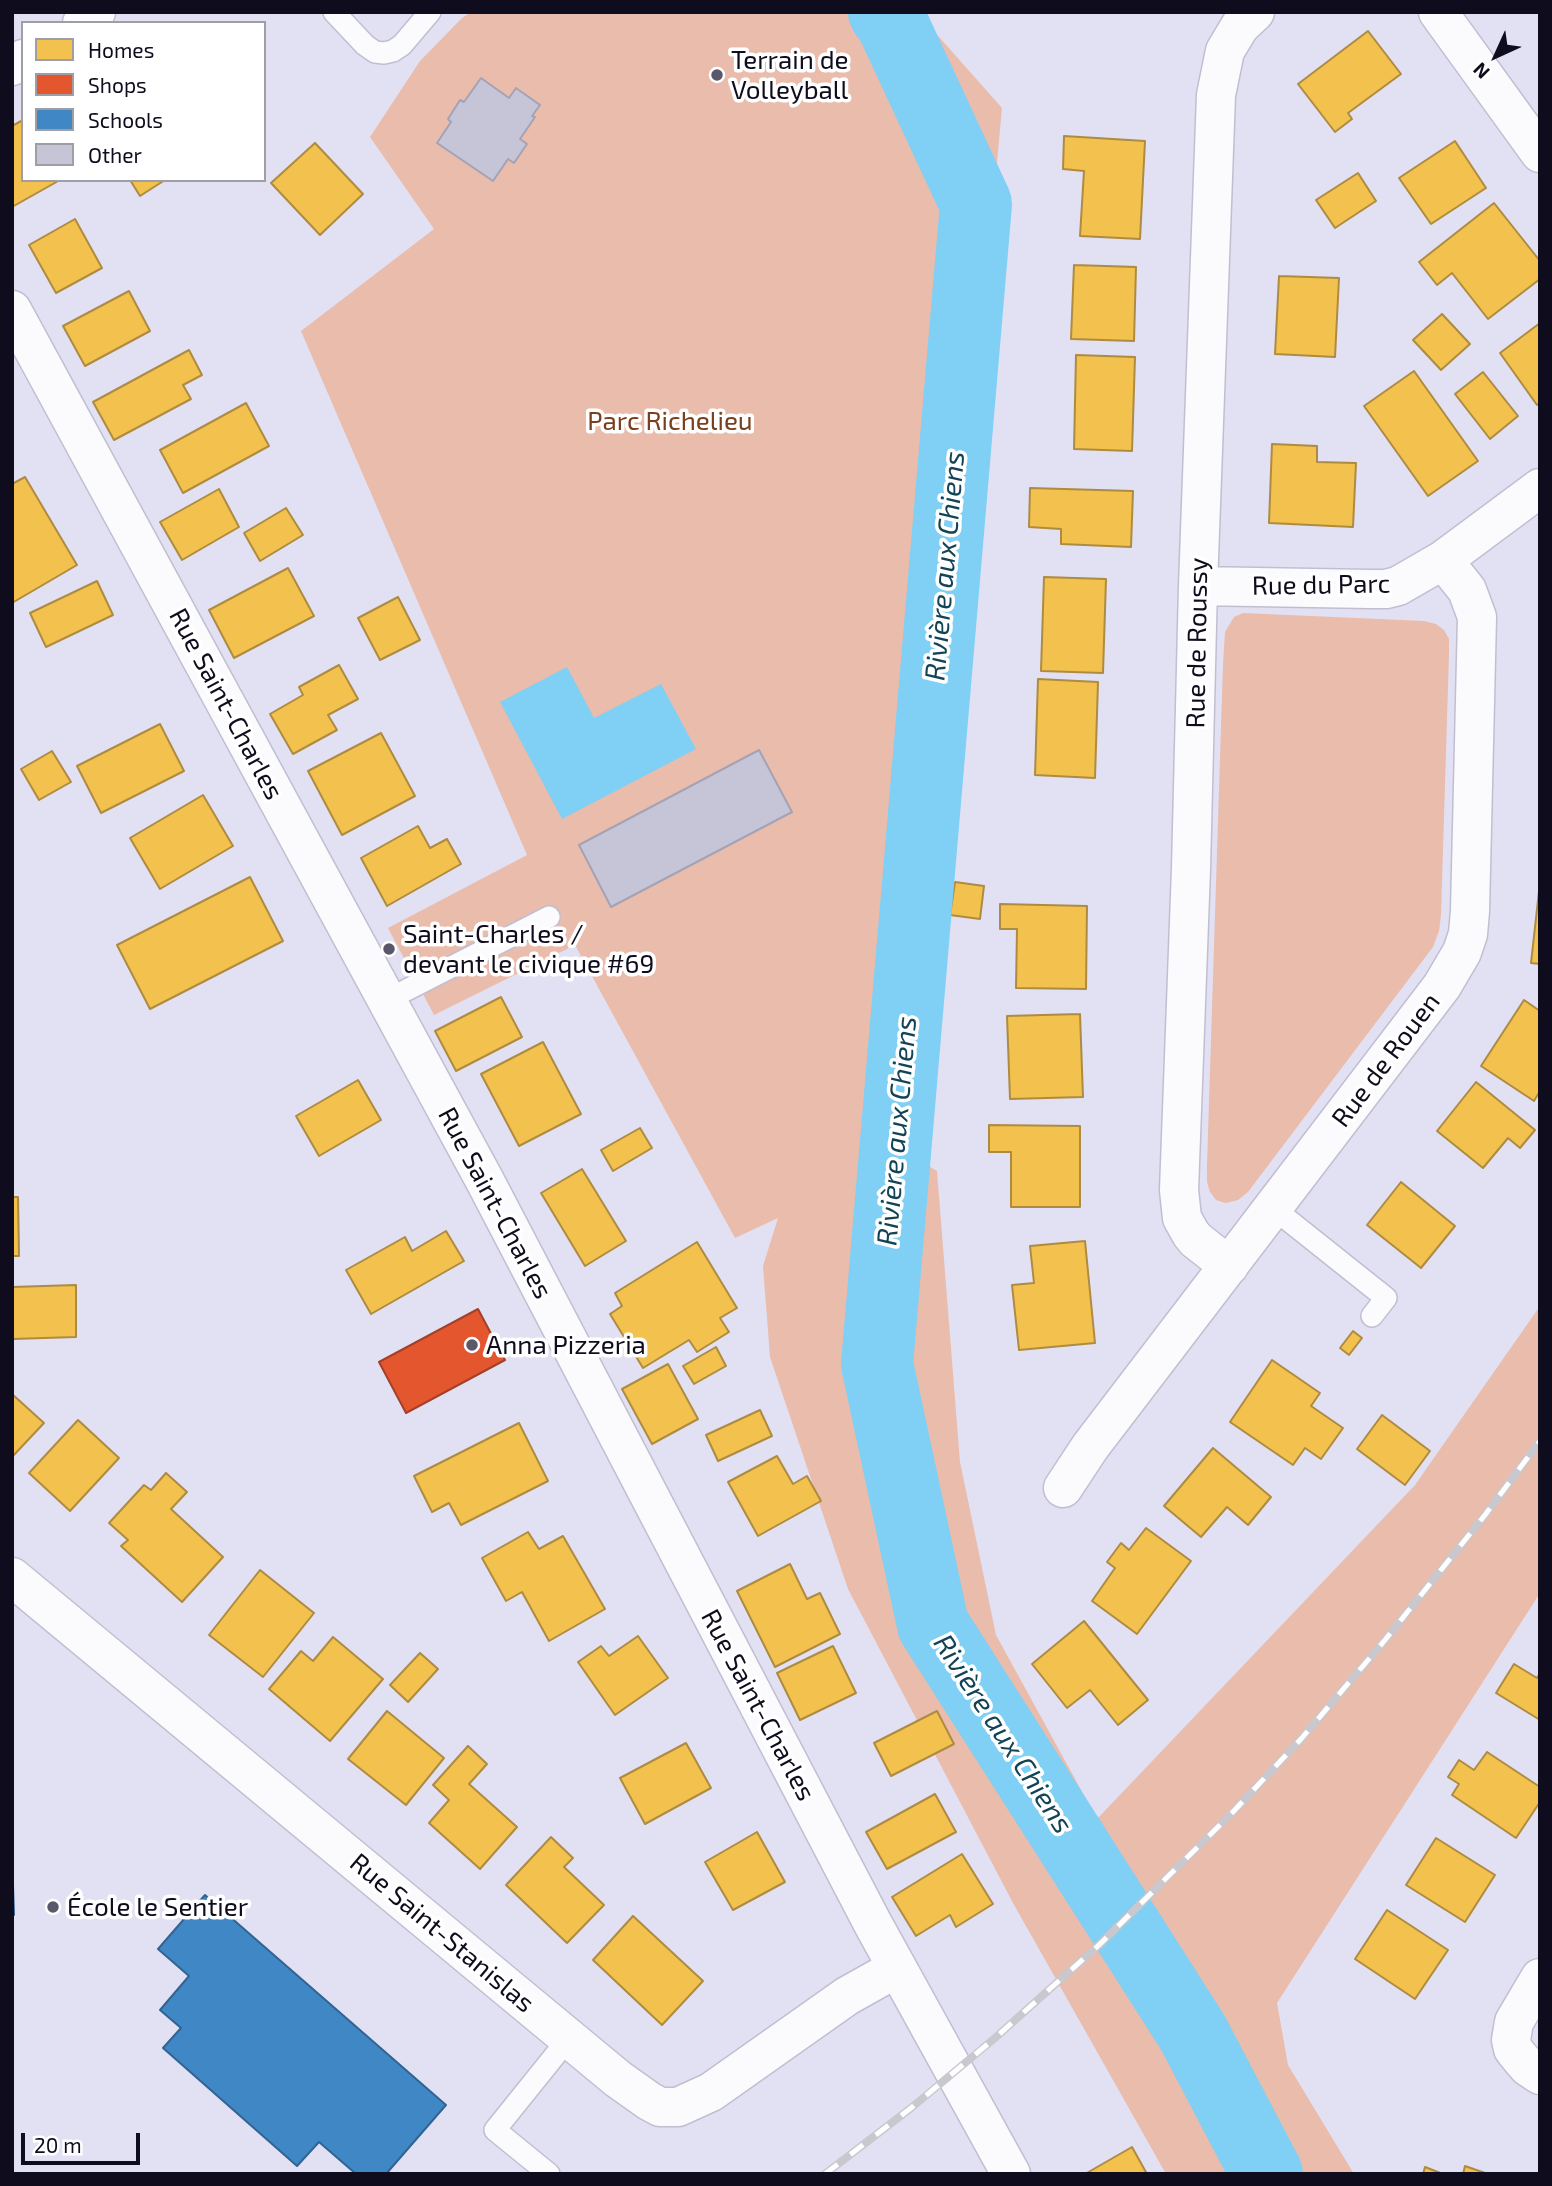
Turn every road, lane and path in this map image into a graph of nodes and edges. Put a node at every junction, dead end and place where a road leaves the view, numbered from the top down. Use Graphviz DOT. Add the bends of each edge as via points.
graph roads {
  1 [pos="334,12"];
  2 [pos="430,12"];
  3 [pos="1255,12"];
  4 [pos="1438,12"];
  5 [pos="1540,153"];
  6 [pos="12,310"];
  7 [pos="1540,488"];
  8 [pos="1443,559"];
  9 [pos="1198,586"];
  10 [pos="549,917"];
  11 [pos="387,1000"];
  12 [pos="1273,1208"];
  13 [pos="1229,1266"];
  14 [pos="1372,1316"];
  15 [pos="1063,1488"];
  16 [pos="12,1577"];
  17 [pos="897,1968"];
  18 [pos="1540,1978"];
  19 [pos="569,2038"];
  20 [pos="1527,2062"];
  21 [pos="548,2174"];
  22 [pos="1011,2174"];
  1 -- 2 [label="lane" via="365,45 384,54 402,44"];
  3 -- 9 [label="street, Rue de Roussy" via="1225,51 1216,95"];
  4 -- 5 [label="street"];
  6 -- 11 [label="street, Rue Saint-Charles"];
  7 -- 8 [label="street, Rue du Parc"];
  8 -- 9 [label="street, Rue du Parc" via="1386,589"];
  8 -- 12 [label="street, Rue de Rouen" via="1467,590 1477,617 1468,934 1442,986"];
  9 -- 13 [label="street, Rue de Roussy" via="1179,1190 1182,1218 1191,1234"];
  10 -- 11 [label="lane"];
  11 -- 17 [label="street, Rue Saint-Charles"];
  12 -- 13 [label="street, Rue de Rouen"];
  12 -- 14 [label="lane" via="1386,1298"];
  13 -- 15 [label="street, Rue de Rouen"];
  16 -- 19 [label="street, Rue Saint-Stanislas"];
  17 -- 19 [label="street, Rue Saint-Stanislas" via="847,1996 711,2092 678,2107 660,2107 649,2101"];
  17 -- 22 [label="street, Rue Saint-Charles"];
  18 -- 20 [label="street" via="1514,2022 1511,2040"];
  19 -- 21 [label="lane" via="495,2130"];
}
